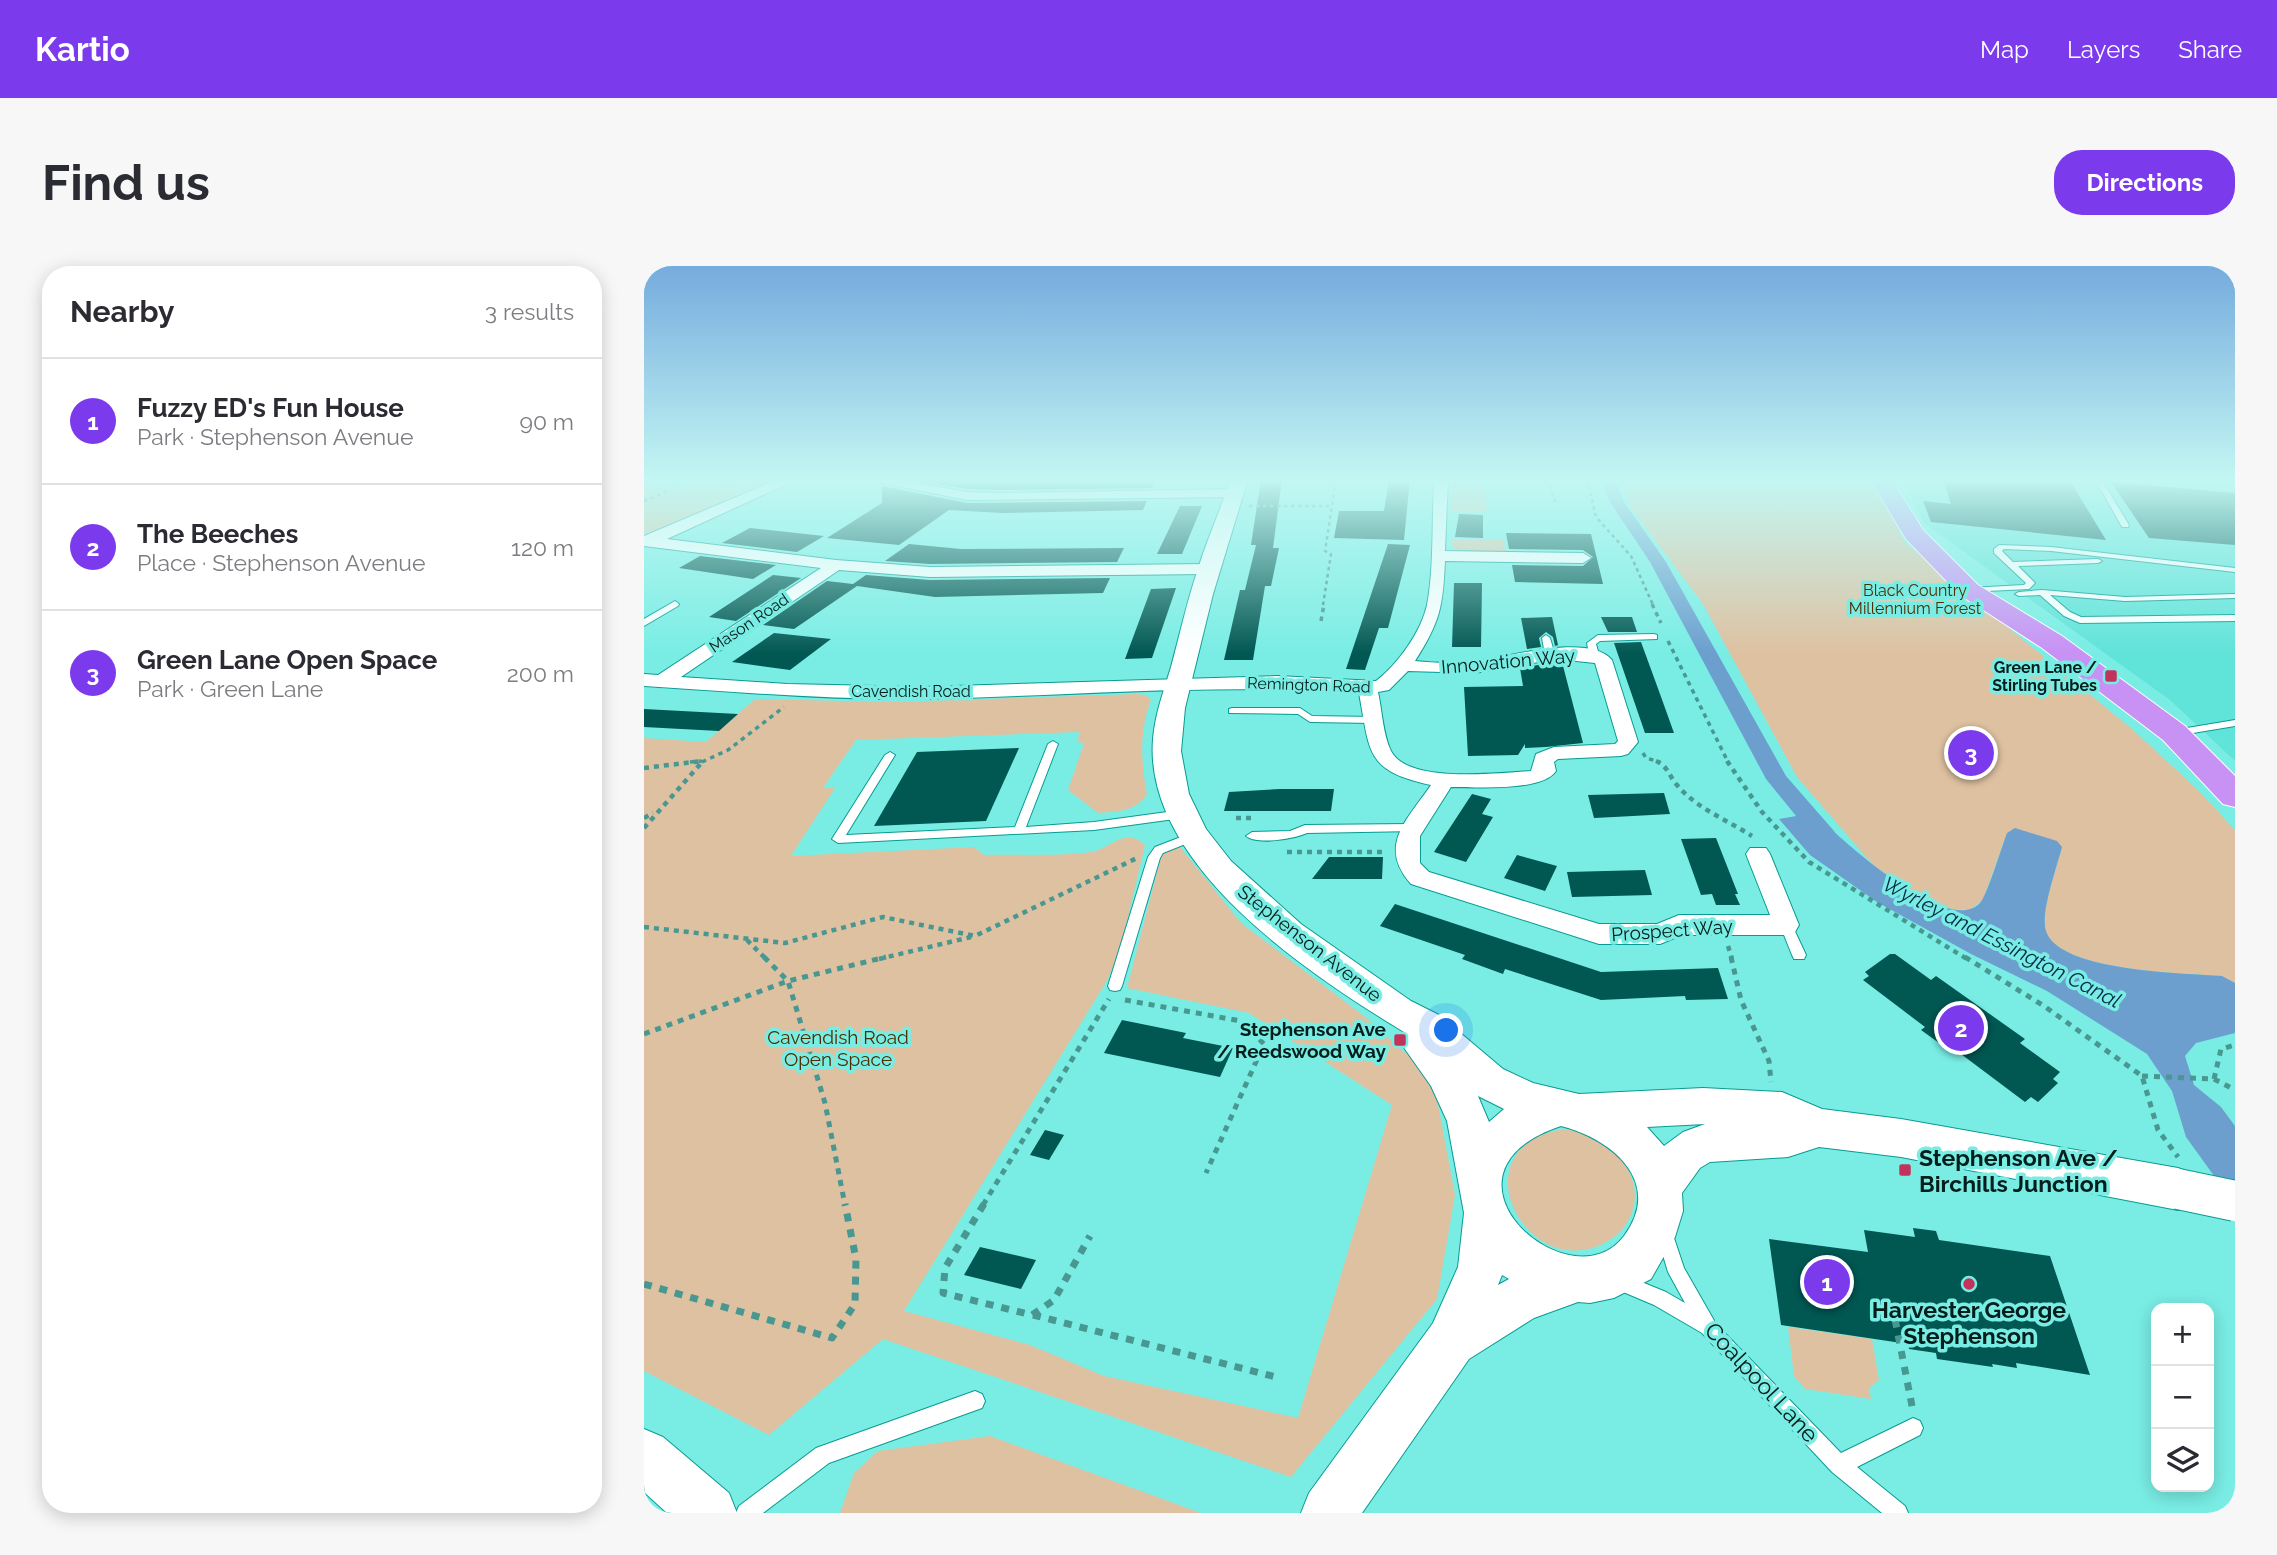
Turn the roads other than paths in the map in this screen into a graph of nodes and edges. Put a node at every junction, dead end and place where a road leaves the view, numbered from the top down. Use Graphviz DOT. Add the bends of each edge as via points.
graph roads {
  1 [pos="1220,537"];
  2 [pos="1439,537"];
  3 [pos="1917,537"];
  4 [pos="647,541"];
  5 [pos="1438,556"];
  6 [pos="1583,558"];
  7 [pos="2144,559"];
  8 [pos="2011,564"];
  9 [pos="836,565"];
  10 [pos="1209,569"];
  11 [pos="2235,570"];
  12 [pos="2042,592"];
  13 [pos="1974,593"];
  14 [pos="2235,596"];
  15 [pos="675,604"];
  16 [pos="2235,618"];
  17 [pos="644,623"];
  18 [pos="1654,637"];
  19 [pos="1594,654"];
  20 [pos="1403,665"];
  21 [pos="653,681"];
  22 [pos="1178,683"];
  23 [pos="1368,688"];
  24 [pos="1233,711"];
  25 [pos="1374,719"];
  26 [pos="2235,723"];
  27 [pos="2174,733"];
  28 [pos="1053,744"];
  29 [pos="890,755"];
  30 [pos="1444,780"];
  31 [pos="2235,796"];
  32 [pos="1188,825"];
  33 [pos="1412,828"];
  34 [pos="1019,831"];
  35 [pos="1252,836"];
  36 [pos="1758,854"];
  37 [pos="1786,925"];
  38 [pos="1799,955"];
  39 [pos="1113,991"];
  40 [pos="1398,1012"];
  41 [pos="1572,1110"];
  42 [pos="1819,1128"];
  43 [pos="2235,1201"];
  44 [pos="1660,1204"];
  45 [pos="1483,1205"];
  46 [pos="1586,1280"];
  47 [pos="1710,1329"];
  48 [pos="1451,1341"];
  49 [pos="975,1401"];
  50 [pos="1914,1422"];
  51 [pos="644,1456"];
  52 [pos="1839,1465"];
  53 [pos="709,1513"];
  54 [pos="746,1513"];
  55 [pos="1329,1513"];
  56 [pos="1898,1513"];
  1 -- 10 [label="street, Stephenson Avenue"];
  2 -- 5 [label="street, Remington Road"];
  3 -- 13 [label="highway"];
  4 -- 9 [label="street"];
  5 -- 6 [label="street"];
  5 -- 20 [label="street, Remington Road" via="1435,605 1423,635"];
  7 -- 8 [label="lane"];
  7 -- 8 [label="lane" via="2051,549 1996,549"];
  7 -- 11 [label="lane"];
  8 -- 13 [label="lane" via="2030,585"];
  9 -- 10 [label="street" via="992,574"];
  9 -- 21 [label="street, Mason Road"];
  10 -- 22 [label="street, Stephenson Avenue"];
  12 -- 13 [label="lane"];
  12 -- 14 [label="lane" via="2124,599"];
  12 -- 16 [label="lane" via="2080,620"];
  13 -- 27 [label="highway" via="2052,642"];
  15 -- 17 [label="lane"];
  18 -- 19 [label="lane" via="1598,638 1591,643"];
  19 -- 20 [label="street, Innovation Way" via="1548,646 1474,667"];
  19 -- 30 [label="street, Innovation Way" via="1604,660 1628,742 1621,750 1554,753 1544,759 1545,771 1536,778"];
  20 -- 23 [label="street, Remington Road" via="1389,682"];
  21 -- 22 [label="street, Cavendish Road" via="922,693"];
  22 -- 23 [label="street, Remington Road" via="1278,682"];
  22 -- 32 [label="street, Stephenson Avenue" via="1166,749 1169,774"];
  23 -- 25 [label="street"];
  24 -- 25 [label="lane" via="1300,711 1310,719"];
  25 -- 30 [label="street" via="1386,762"];
  26 -- 27 [label="lane"];
  27 -- 31 [label="highway"];
  28 -- 34 [label="lane"];
  29 -- 34 [label="lane" via="838,839"];
  30 -- 33 [label="street, Prospect Way"];
  32 -- 34 [label="lane"];
  32 -- 39 [label="lane" via="1151,862"];
  32 -- 40 [label="street, Stephenson Avenue" via="1217,866 1250,900"];
  33 -- 35 [label="lane" via="1305,829 1292,835"];
  33 -- 37 [label="street, Prospect Way" via="1408,865 1420,878 1600,934 1660,934 1679,925"];
  36 -- 37 [label="street"];
  37 -- 38 [label="lane"];
  40 -- 41 [label="street, Stephenson Avenue" via="1423,1021 1490,1082 1508,1092"];
  40 -- 45 [label="street, Stephenson Avenue" via="1409,1032 1446,1072 1463,1102"];
  41 -- 42 [label="street, Stephenson Avenue" via="1750,1107 1782,1111"];
  41 -- 44 [label="street" via="1610,1121 1633,1139 1651,1162"];
  41 -- 45 [label="street" via="1535,1112 1511,1124 1493,1143 1482,1167"];
  42 -- 43 [label="street, Stephenson Avenue, bridge" via="1901,1138"];
  42 -- 44 [label="street, Stephenson Avenue" via="1791,1138 1701,1143 1670,1166"];
  44 -- 46 [label="street" via="1649,1245 1630,1266"];
  44 -- 47 [label="lane, Coalpool Lane" via="1677,1272"];
  45 -- 46 [label="street" via="1496,1236 1511,1254 1539,1272"];
  45 -- 48 [label="street" via="1481,1268"];
  46 -- 47 [label="lane" via="1625,1283"];
  46 -- 48 [label="street" via="1520,1299"];
  47 -- 52 [label="lane, Coalpool Lane"];
  48 -- 55 [label="street"];
  49 -- 54 [label="lane" via="823,1455"];
  50 -- 52 [label="lane"];
  51 -- 53 [label="street"];
  52 -- 56 [label="lane, Coalpool Lane"];
}
